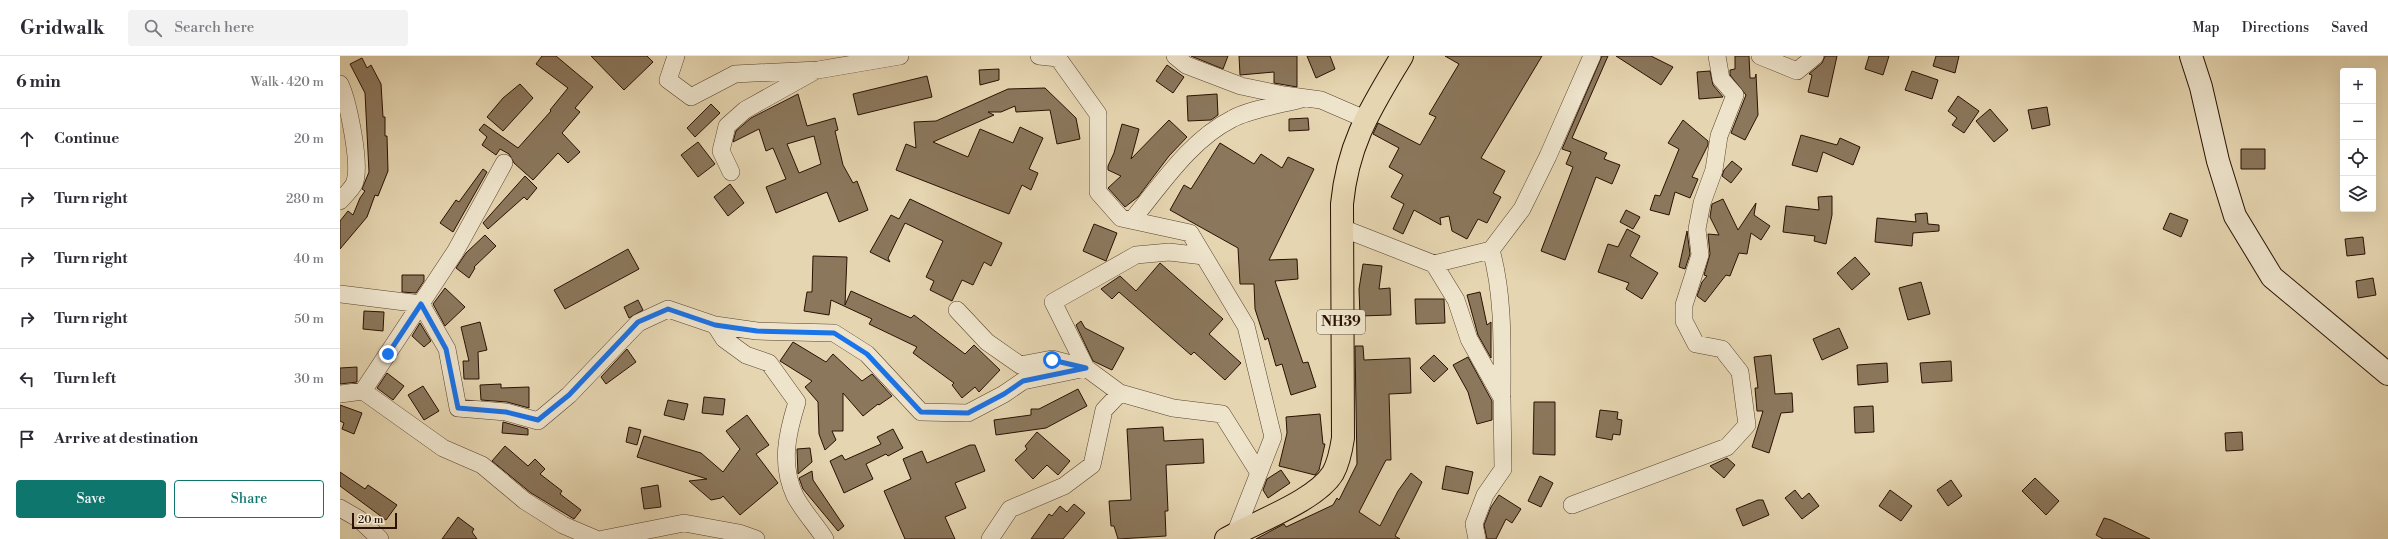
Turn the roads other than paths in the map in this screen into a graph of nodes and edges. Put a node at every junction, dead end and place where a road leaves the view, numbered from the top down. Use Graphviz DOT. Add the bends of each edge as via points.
graph roads {
  1 [pos="676,56"];
  2 [pos="900,56"];
  3 [pos="1039,56"];
  4 [pos="1175,56"];
  5 [pos="1402,56"];
  6 [pos="1592,56"];
  7 [pos="1717,56"];
  8 [pos="1760,56"];
  9 [pos="1815,56"];
  10 [pos="2191,56"];
  11 [pos="818,70"];
  12 [pos="340,84"];
  13 [pos="1305,98"];
  14 [pos="1365,119"];
  15 [pos="504,163"];
  16 [pos="731,172"];
  17 [pos="340,201"];
  18 [pos="1132,220"];
  19 [pos="1342,228"];
  20 [pos="1490,250"];
  21 [pos="1204,256"];
  22 [pos="1434,264"];
  23 [pos="340,294"];
  24 [pos="421,304"];
  25 [pos="957,310"];
  26 [pos="715,325"];
  27 [pos="1086,368"];
  28 [pos="2388,374"];
  29 [pos="363,391"];
  30 [pos="1120,393"];
  31 [pos="340,394"];
  32 [pos="1502,398"];
  33 [pos="1259,473"];
  34 [pos="1572,505"];
  35 [pos="340,508"];
  36 [pos="684,523"];
  37 [pos="1230,536"];
  38 [pos="380,539"];
  39 [pos="596,539"];
  40 [pos="603,539"];
  41 [pos="668,539"];
  42 [pos="756,539"];
  43 [pos="825,539"];
  44 [pos="990,539"];
  45 [pos="1477,539"];
  1 -- 11 [label="street" via="668,80 691,97 735,74"];
  2 -- 11 [label="street"];
  3 -- 18 [label="street" via="1058,58 1098,114 1098,192 1121,218"];
  4 -- 13 [label="street" via="1186,64 1242,86"];
  5 -- 14 [label="highway, NH39"];
  6 -- 20 [label="street" via="1522,209"];
  7 -- 34 [label="street" via="1721,79 1735,95 1719,136 1714,170 1702,203 1697,229 1700,255 1684,305 1684,321 1696,344 1722,349 1740,372 1747,425 1727,447"];
  8 -- 9 [label="street" via="1797,71"];
  10 -- 28 [label="street" via="2201,87 2218,162 2235,216 2272,277"];
  11 -- 16 [label="street" via="745,110 727,126 721,151"];
  12 -- 17 [label="street" via="346,97 355,148 354,184"];
  13 -- 14 [label="street" via="1321,100"];
  13 -- 18 [label="street" via="1232,118 1207,135 1184,158"];
  14 -- 19 [label="highway, NH39" via="1346,172"];
  15 -- 24 [label="street" via="455,252"];
  18 -- 21 [label="street" via="1190,233"];
  19 -- 22 [label="street"];
  19 -- 37 [label="highway, NH39" via="1343,438 1338,462 1325,483 1311,494"];
  20 -- 22 [label="street"];
  20 -- 32 [label="street" via="1495,265 1501,326"];
  21 -- 27 [label="street" via="1169,252 1136,255 1053,302"];
  21 -- 33 [label="street" via="1246,326 1273,437"];
  22 -- 32 [label="street" via="1456,300 1469,339"];
  23 -- 24 [label="street"];
  24 -- 26 [label="street" via="446,349 458,408 506,412 538,420 569,395 638,322 668,309"];
  24 -- 29 [label="street"];
  25 -- 27 [label="street" via="987,342 1020,365 1052,360"];
  26 -- 27 [label="street" via="757,331 834,333 867,354 921,412 968,413 1023,381"];
  26 -- 43 [label="street" via="724,339 746,355 769,363 797,402 790,423 784,458 795,495"];
  27 -- 30 [label="street"];
  29 -- 31 [label="street"];
  29 -- 39 [label="street" via="443,448 482,465 525,501 563,525"];
  30 -- 33 [label="street" via="1173,408 1222,414"];
  30 -- 44 [label="street" via="1104,410 1092,465 1064,486 1010,509"];
  32 -- 45 [label="street" via="1503,469 1485,495 1474,524"];
  33 -- 37 [label="street"];
  35 -- 38 [label="street" via="359,519"];
  36 -- 40 [label="street"];
  36 -- 41 [label="street"];
  36 -- 42 [label="street" via="740,533"];
}
